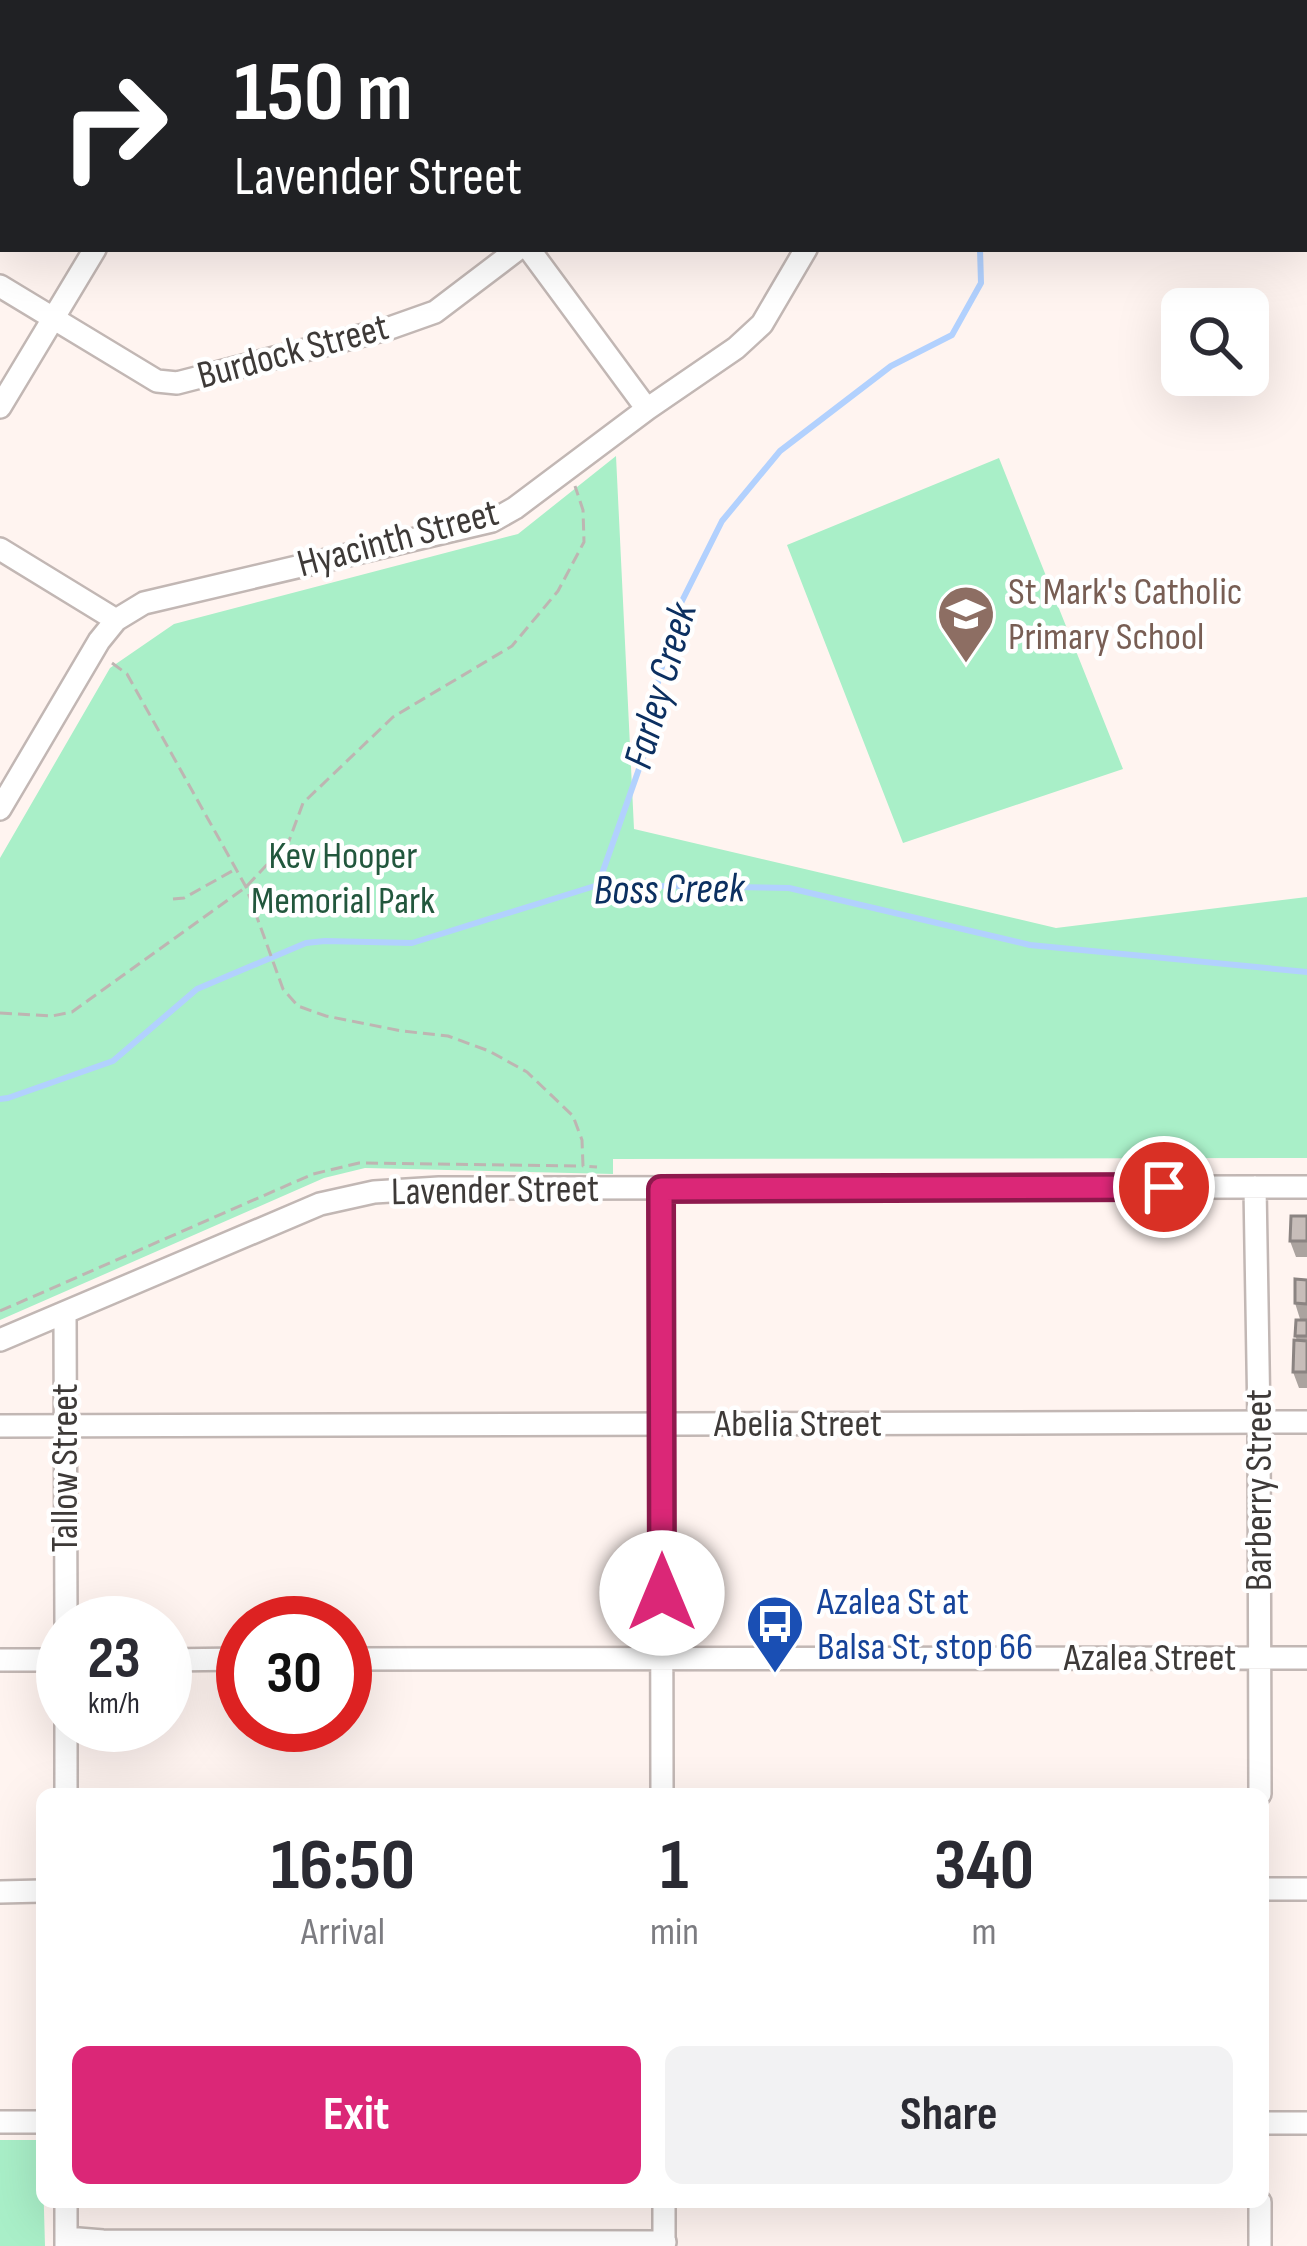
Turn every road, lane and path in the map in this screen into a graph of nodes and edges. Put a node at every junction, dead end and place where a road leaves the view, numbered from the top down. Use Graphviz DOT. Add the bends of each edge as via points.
graph roads {
  1 [pos="92,252"];
  2 [pos="514,252"];
  3 [pos="531,252"];
  4 [pos="804,252"];
  5 [pos="0,286"];
  6 [pos="55,318"];
  7 [pos="0,407"];
  8 [pos="646,409"];
  9 [pos="568,468"];
  10 [pos="0,549"];
  11 [pos="116,620"];
  12 [pos="94,650"];
  13 [pos="0,809"];
  14 [pos="236,869"];
  15 [pos="246,887"];
  16 [pos="173,899"];
  17 [pos="0,1013"];
  18 [pos="602,1167"];
  19 [pos="1307,1186"];
  20 [pos="1255,1187"];
  21 [pos="661,1189"];
  22 [pos="65,1313"];
  23 [pos="0,1340"];
  24 [pos="1259,1421"];
  25 [pos="1307,1422"];
  26 [pos="662,1425"];
  27 [pos="0,1426"];
  28 [pos="65,1426"];
  29 [pos="66,1596"];
  30 [pos="662,1658"];
  31 [pos="1259,1658"];
  32 [pos="1307,1658"];
  33 [pos="372,1659"];
  34 [pos="0,1660"];
  35 [pos="36,1660"];
  36 [pos="66,1752"];
  37 [pos="66,1788"];
  38 [pos="662,1788"];
  39 [pos="1260,1788"];
  40 [pos="1269,1889"];
  41 [pos="1307,1889"];
  42 [pos="0,1892"];
  43 [pos="36,1892"];
  44 [pos="0,2122"];
  45 [pos="36,2122"];
  46 [pos="1307,2122"];
  47 [pos="1269,2123"];
  48 [pos="66,2208"];
  49 [pos="664,2208"];
  50 [pos="1260,2208"];
  51 [pos="66,2242"];
  52 [pos="665,2244"];
  53 [pos="1260,2246"];
  1 -- 6 [label="street"];
  2 -- 6 [label="street, Burdock Street" via="435,311 177,383 157,381"];
  3 -- 8 [label="street"];
  4 -- 8 [label="street, Hyacinth Street" via="762,324"];
  5 -- 6 [label="street, Burdock Street"];
  6 -- 7 [label="street"];
  8 -- 9 [label="street, Hyacinth Street"];
  9 -- 11 [label="street, Hyacinth Street" via="492,521 144,603"];
  9 -- 15 [label="path" via="584,509 584,542 558,591 512,646 393,717 352,754 303,803 289,841"];
  10 -- 11 [label="street"];
  11 -- 12 [label="street"];
  12 -- 13 [label="street"];
  12 -- 14 [label="path" via="127,674"];
  14 -- 15 [label="path"];
  14 -- 16 [label="path"];
  15 -- 17 [label="path" via="72,1012"];
  15 -- 18 [label="path" via="283,989 298,1006 489,1051 554,1095 573,1116 583,1166"];
  19 -- 20 [label="street, Lavender Street"];
  20 -- 21 [label="street, Lavender Street"];
  20 -- 24 [label="street, Barberry Street"];
  21 -- 22 [label="street, Lavender Street" via="374,1192 320,1204"];
  21 -- 26 [label="street"];
  22 -- 23 [label="street, Lavender Street"];
  22 -- 28 [label="street, Tallow Street"];
  24 -- 25 [label="street, Abelia Street"];
  24 -- 26 [label="street, Abelia Street"];
  24 -- 31 [label="street, Barberry Street"];
  26 -- 28 [label="street, Abelia Street"];
  26 -- 30 [label="street"];
  27 -- 28 [label="street, Abelia Street"];
  28 -- 29 [label="street, Tallow Street"];
  30 -- 31 [label="street, Azalea Street"];
  30 -- 33 [label="street, Azalea Street"];
  30 -- 38 [label="street"];
  31 -- 32 [label="street, Azalea Street"];
  31 -- 39 [label="street, Barberry Street"];
  34 -- 35 [label="street"];
  36 -- 37 [label="street"];
  40 -- 41 [label="street"];
  42 -- 43 [label="street"];
  44 -- 45 [label="street"];
  46 -- 47 [label="street"];
  48 -- 51 [label="street"];
  49 -- 52 [label="street"];
  50 -- 53 [label="street"];
  51 -- 52 [label="street"];
}
